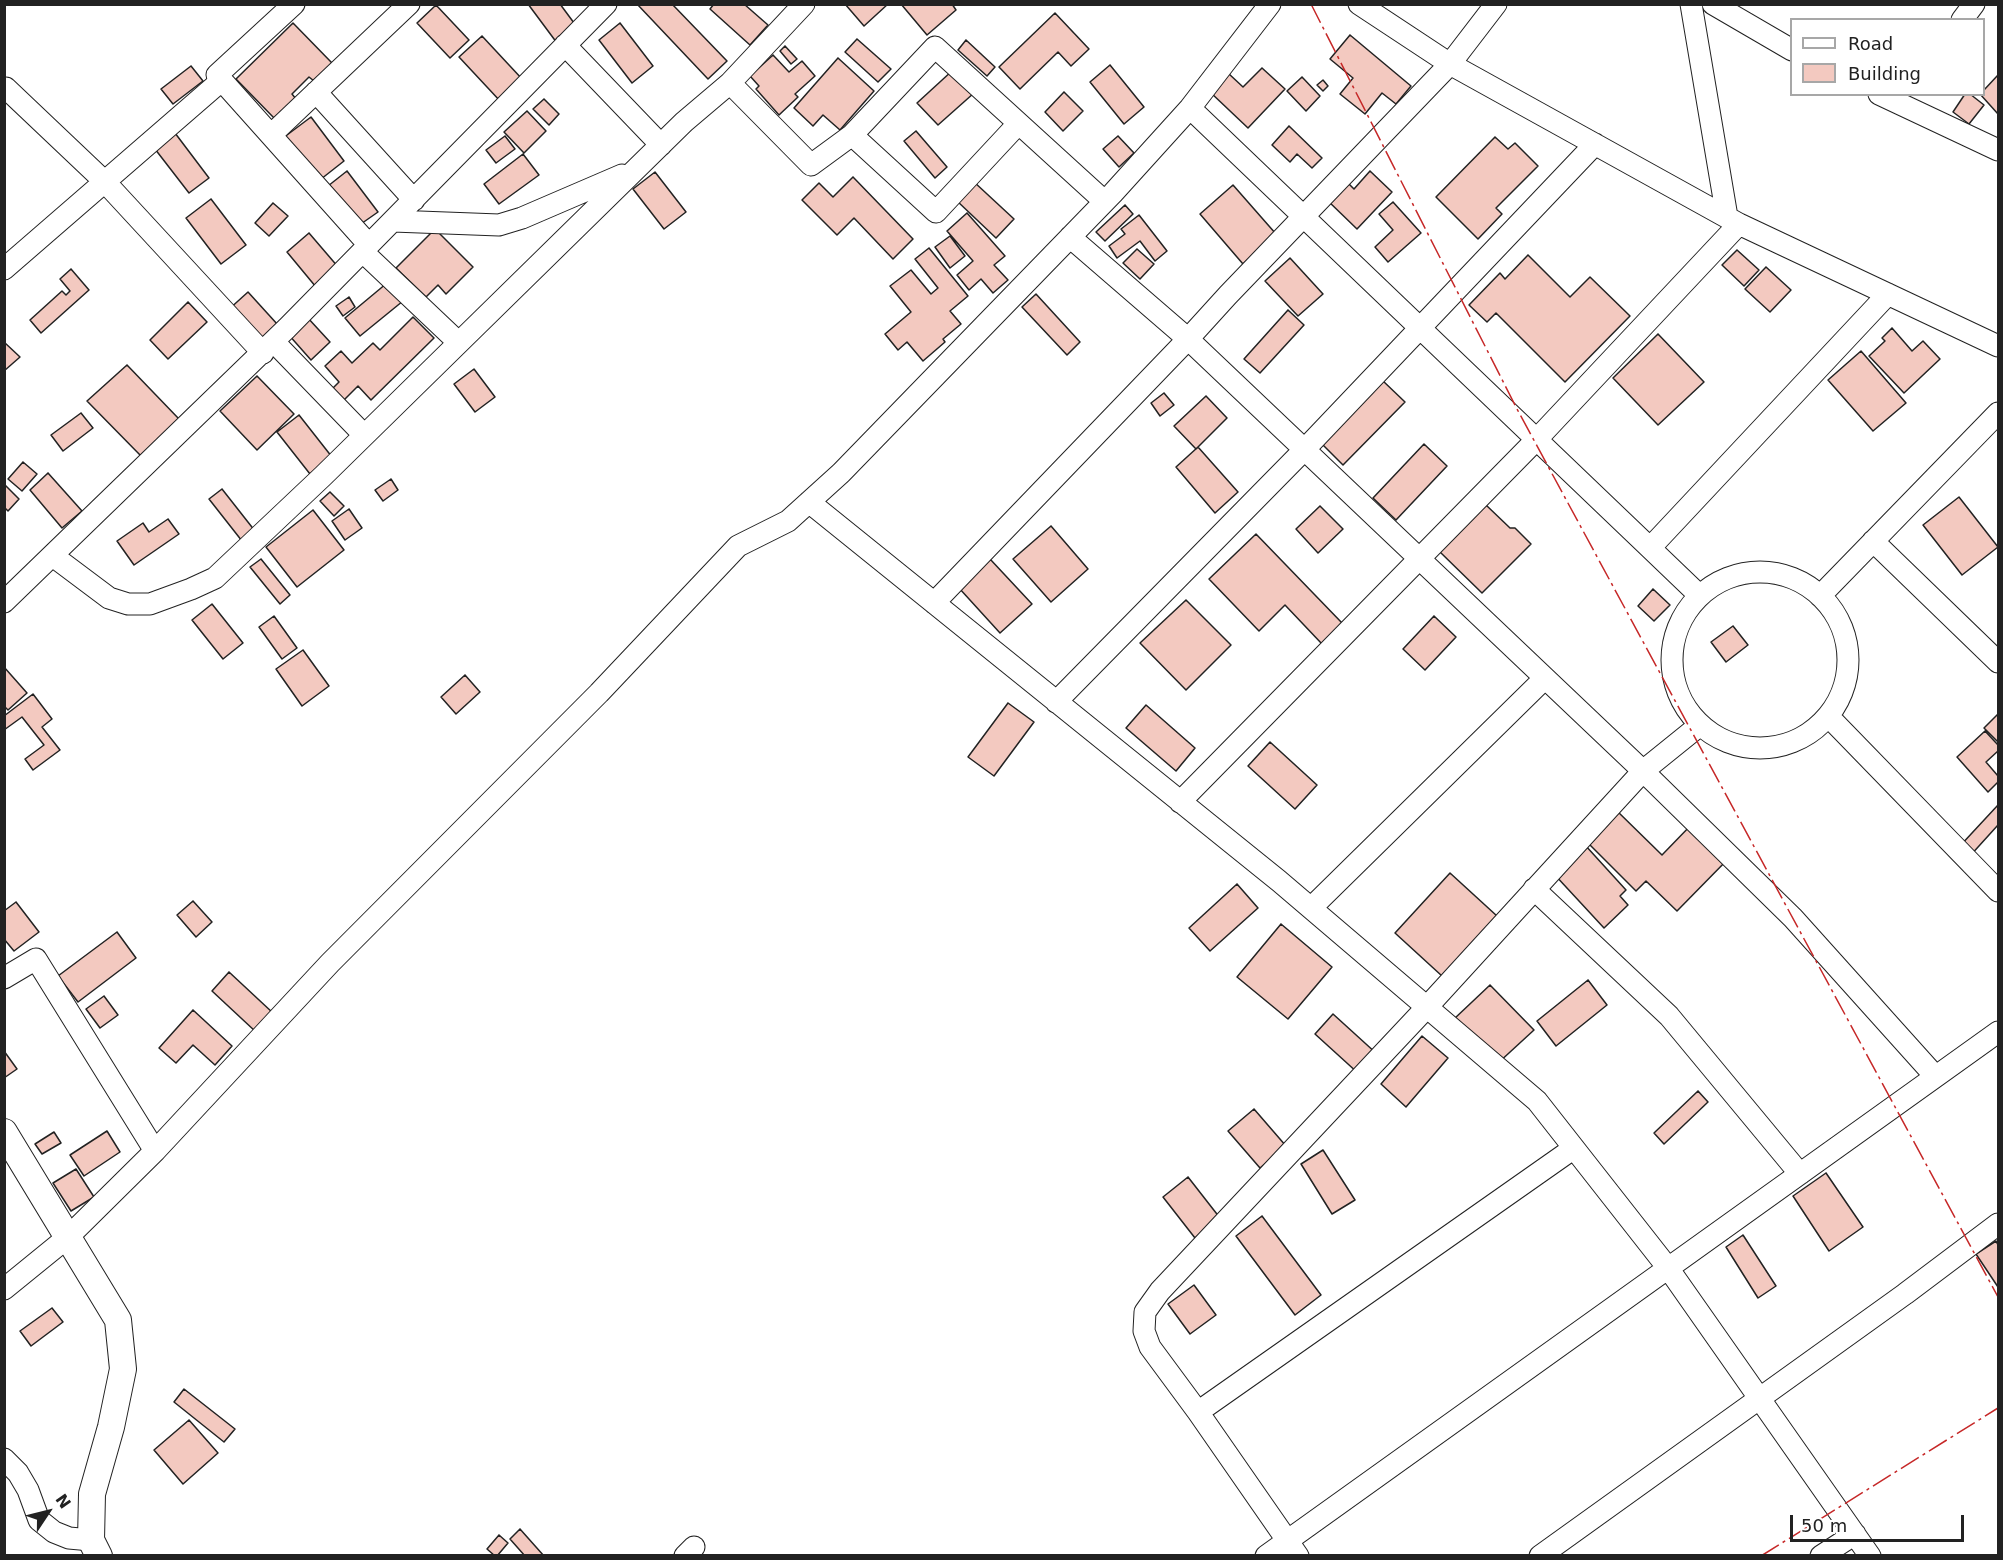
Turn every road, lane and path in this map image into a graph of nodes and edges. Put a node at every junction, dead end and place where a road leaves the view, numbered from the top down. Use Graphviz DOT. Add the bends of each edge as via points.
graph roads {
  1 [pos="294,4"];
  2 [pos="409,4"];
  3 [pos="606,4"];
  4 [pos="804,4"];
  5 [pos="1270,4"];
  6 [pos="1359,4"];
  7 [pos="1496,4"];
  8 [pos="1691,4"];
  9 [pos="1713,4"];
  10 [pos="1974,4"];
  11 [pos="1964,18"];
  12 [pos="565,45"];
  13 [pos="1790,49"];
  14 [pos="1450,64"];
  15 [pos="222,80"];
  16 [pos="730,82"];
  17 [pos="6,88"];
  18 [pos="316,92"];
  19 [pos="1889,97"];
  20 [pos="1190,108"];
  21 [pos="1018,124"];
  22 [pos="271,135"];
  23 [pos="852,135"];
  24 [pos="1595,144"];
  25 [pos="661,145"];
  26 [pos="1998,150"];
  27 [pos="635,169"];
  28 [pos="105,182"];
  29 [pos="414,200"];
  30 [pos="1104,201"];
  31 [pos="1304,216"];
  32 [pos="1733,220"];
  33 [pos="393,221"];
  34 [pos="1070,237"];
  35 [pos="366,248"];
  36 [pos="4,269"];
  37 [pos="1888,294"];
  38 [pos="1421,328"];
  39 [pos="1188,339"];
  40 [pos="458,342"];
  41 [pos="1998,346"];
  42 [pos="268,347"];
  43 [pos="1998,413"];
  44 [pos="364,435"];
  45 [pos="1537,439"];
  46 [pos="1305,450"];
  47 [pos="809,502"];
  48 [pos="1873,541"];
  49 [pos="1650,548"];
  50 [pos="53,556"];
  51 [pos="1419,559"];
  52 [pos="1699,595"];
  53 [pos="1820,596"];
  54 [pos="4,602"];
  55 [pos="934,603"];
  56 [pos="1997,657"];
  57 [pos="1545,678"];
  58 [pos="1056,702"];
  59 [pos="1829,717"];
  60 [pos="1700,725"];
  61 [pos="1643,771"];
  62 [pos="1180,802"];
  63 [pos="1534,889"];
  64 [pos="1998,891"];
  65 [pos="1311,908"];
  66 [pos="4,978"];
  67 [pos="1427,1007"];
  68 [pos="1998,1032"];
  69 [pos="1935,1076"];
  70 [pos="4,1132"];
  71 [pos="1574,1148"];
  72 [pos="155,1151"];
  73 [pos="1800,1174"];
  74 [pos="1998,1224"];
  75 [pos="68,1237"];
  76 [pos="1668,1268"];
  77 [pos="4,1288"];
  78 [pos="1759,1398"];
  79 [pos="1198,1412"];
  80 [pos="4,1459"];
  81 [pos="1855,1534"];
  82 [pos="95,1548"];
  83 [pos="1293,1548"];
  84 [pos="1266,1556"];
  85 [pos="1540,1556"];
  86 [pos="1821,1556"];
  87 [pos="1870,1556"];
  1 -- 15 [label="street" via="217,75"];
  2 -- 18 [label="street"];
  3 -- 12 [label="street"];
  4 -- 16 [label="street"];
  5 -- 20 [label="street"];
  6 -- 14 [label="street"];
  7 -- 14 [label="street"];
  8 -- 32 [label="street"];
  9 -- 13 [label="street"];
  10 -- 11 [label="street"];
  12 -- 25 [label="street"];
  12 -- 29 [label="street"];
  14 -- 24 [label="street"];
  14 -- 31 [label="street"];
  15 -- 22 [label="street"];
  15 -- 28 [label="street"];
  16 -- 23 [label="street" via="811,165"];
  16 -- 25 [label="street"];
  17 -- 28 [label="street"];
  18 -- 22 [label="street"];
  18 -- 29 [label="street"];
  19 -- 26 [label="street"];
  20 -- 30 [label="street"];
  20 -- 31 [label="street"];
  21 -- 23 [label="street" via="935,47"];
  21 -- 23 [label="street" via="936,212"];
  21 -- 30 [label="street"];
  22 -- 35 [label="street"];
  24 -- 32 [label="street"];
  24 -- 38 [label="street"];
  25 -- 27 [label="street"];
  27 -- 33 [label="street" via="499,225"];
  27 -- 40 [label="street"];
  28 -- 36 [label="street"];
  28 -- 42 [label="street"];
  29 -- 33 [label="street"];
  30 -- 34 [label="street"];
  31 -- 38 [label="street"];
  31 -- 39 [label="street"];
  32 -- 37 [label="street"];
  32 -- 45 [label="street"];
  33 -- 35 [label="street"];
  34 -- 39 [label="street"];
  34 -- 47 [label="street"];
  35 -- 40 [label="street"];
  35 -- 42 [label="street"];
  37 -- 41 [label="street"];
  37 -- 49 [label="street"];
  38 -- 45 [label="street"];
  38 -- 46 [label="street"];
  39 -- 46 [label="street"];
  39 -- 55 [label="street"];
  40 -- 44 [label="street"];
  42 -- 44 [label="street"];
  42 -- 50 [label="street"];
  43 -- 48 [label="street"];
  44 -- 50 [label="street" via="215,578 191,589 150,604 128,604 109,598"];
  45 -- 49 [label="street"];
  45 -- 51 [label="street"];
  46 -- 51 [label="street"];
  46 -- 58 [label="street"];
  47 -- 55 [label="street"];
  47 -- 72 [label="street" via="788,521 738,546 599,693 330,963"];
  48 -- 53 [label="street"];
  48 -- 56 [label="street"];
  49 -- 52 [label="street"];
  50 -- 54 [label="street"];
  51 -- 57 [label="street"];
  51 -- 62 [label="street"];
  52 -- 53 [label="street" via="1722,579 1749,571 1778,572 1806,583"];
  52 -- 60 [label="street" via="1682,617 1673,644 1672,672 1681,699"];
  53 -- 59 [label="street" via="1844,630 1849,660 1844,690"];
  55 -- 58 [label="street"];
  57 -- 61 [label="street"];
  57 -- 65 [label="street"];
  58 -- 62 [label="street"];
  59 -- 60 [label="street" via="1806,736 1778,747 1747,747 1720,738"];
  59 -- 64 [label="street"];
  60 -- 61 [label="street"];
  61 -- 63 [label="street"];
  61 -- 69 [label="street" via="1793,918"];
  62 -- 65 [label="street"];
  63 -- 67 [label="street"];
  63 -- 73 [label="street" via="1669,1016"];
  65 -- 67 [label="street"];
  66 -- 72 [label="street" via="36,959"];
  67 -- 71 [label="street" via="1537,1101"];
  67 -- 79 [label="street" via="1160,1291 1145,1312 1144,1331 1150,1347"];
  68 -- 69 [label="street"];
  69 -- 73 [label="street"];
  70 -- 75 [label="street"];
  71 -- 76 [label="street"];
  71 -- 79 [label="street"];
  72 -- 75 [label="street"];
  73 -- 76 [label="street"];
  74 -- 78 [label="street"];
  75 -- 77 [label="street"];
  75 -- 82 [label="street" via="118,1320 123,1369 92,1494"];
  76 -- 78 [label="street"];
  76 -- 83 [label="street"];
  78 -- 81 [label="street"];
  78 -- 85 [label="street"];
  79 -- 83 [label="street"];
  80 -- 82 [label="street" via="28,1490 39,1520 54,1532"];
  81 -- 86 [label="street"];
  81 -- 87 [label="street"];
  83 -- 84 [label="street"];
}
